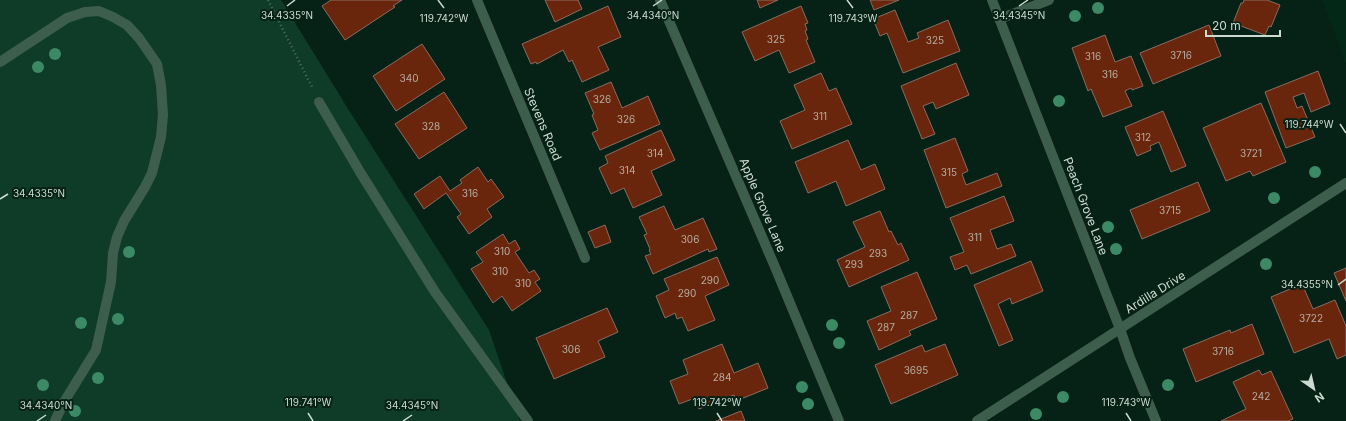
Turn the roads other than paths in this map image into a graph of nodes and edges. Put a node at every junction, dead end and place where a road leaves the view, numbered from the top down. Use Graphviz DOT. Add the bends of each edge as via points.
graph roads {
  1 [pos="477,0"];
  2 [pos="660,0"];
  3 [pos="992,0"];
  4 [pos="1048,0"];
  5 [pos="999,19"];
  6 [pos="0,62"];
  7 [pos="319,102"];
  8 [pos="1346,183"];
  9 [pos="585,258"];
  10 [pos="1120,329"];
  11 [pos="55,421"];
  12 [pos="528,421"];
  13 [pos="839,421"];
  14 [pos="977,421"];
  15 [pos="1156,421"];
  1 -- 9 [label="street, Stevens Road"];
  2 -- 13 [label="street, Apple Grove Lane"];
  3 -- 5 [label="street, Peach Grove Lane"];
  4 -- 5 [label="street"];
  5 -- 10 [label="street, Peach Grove Lane"];
  6 -- 11 [label="street" via="67,18 85,12 99,11 127,25 139,38 157,64 161,85 162,129 152,173 117,237 111,282 96,350"];
  7 -- 12 [label="street" via="435,292"];
  8 -- 10 [label="street, Ardilla Drive"];
  10 -- 14 [label="street, Ardilla Drive"];
  10 -- 15 [label="street, Peach Grove Lane"];
}
